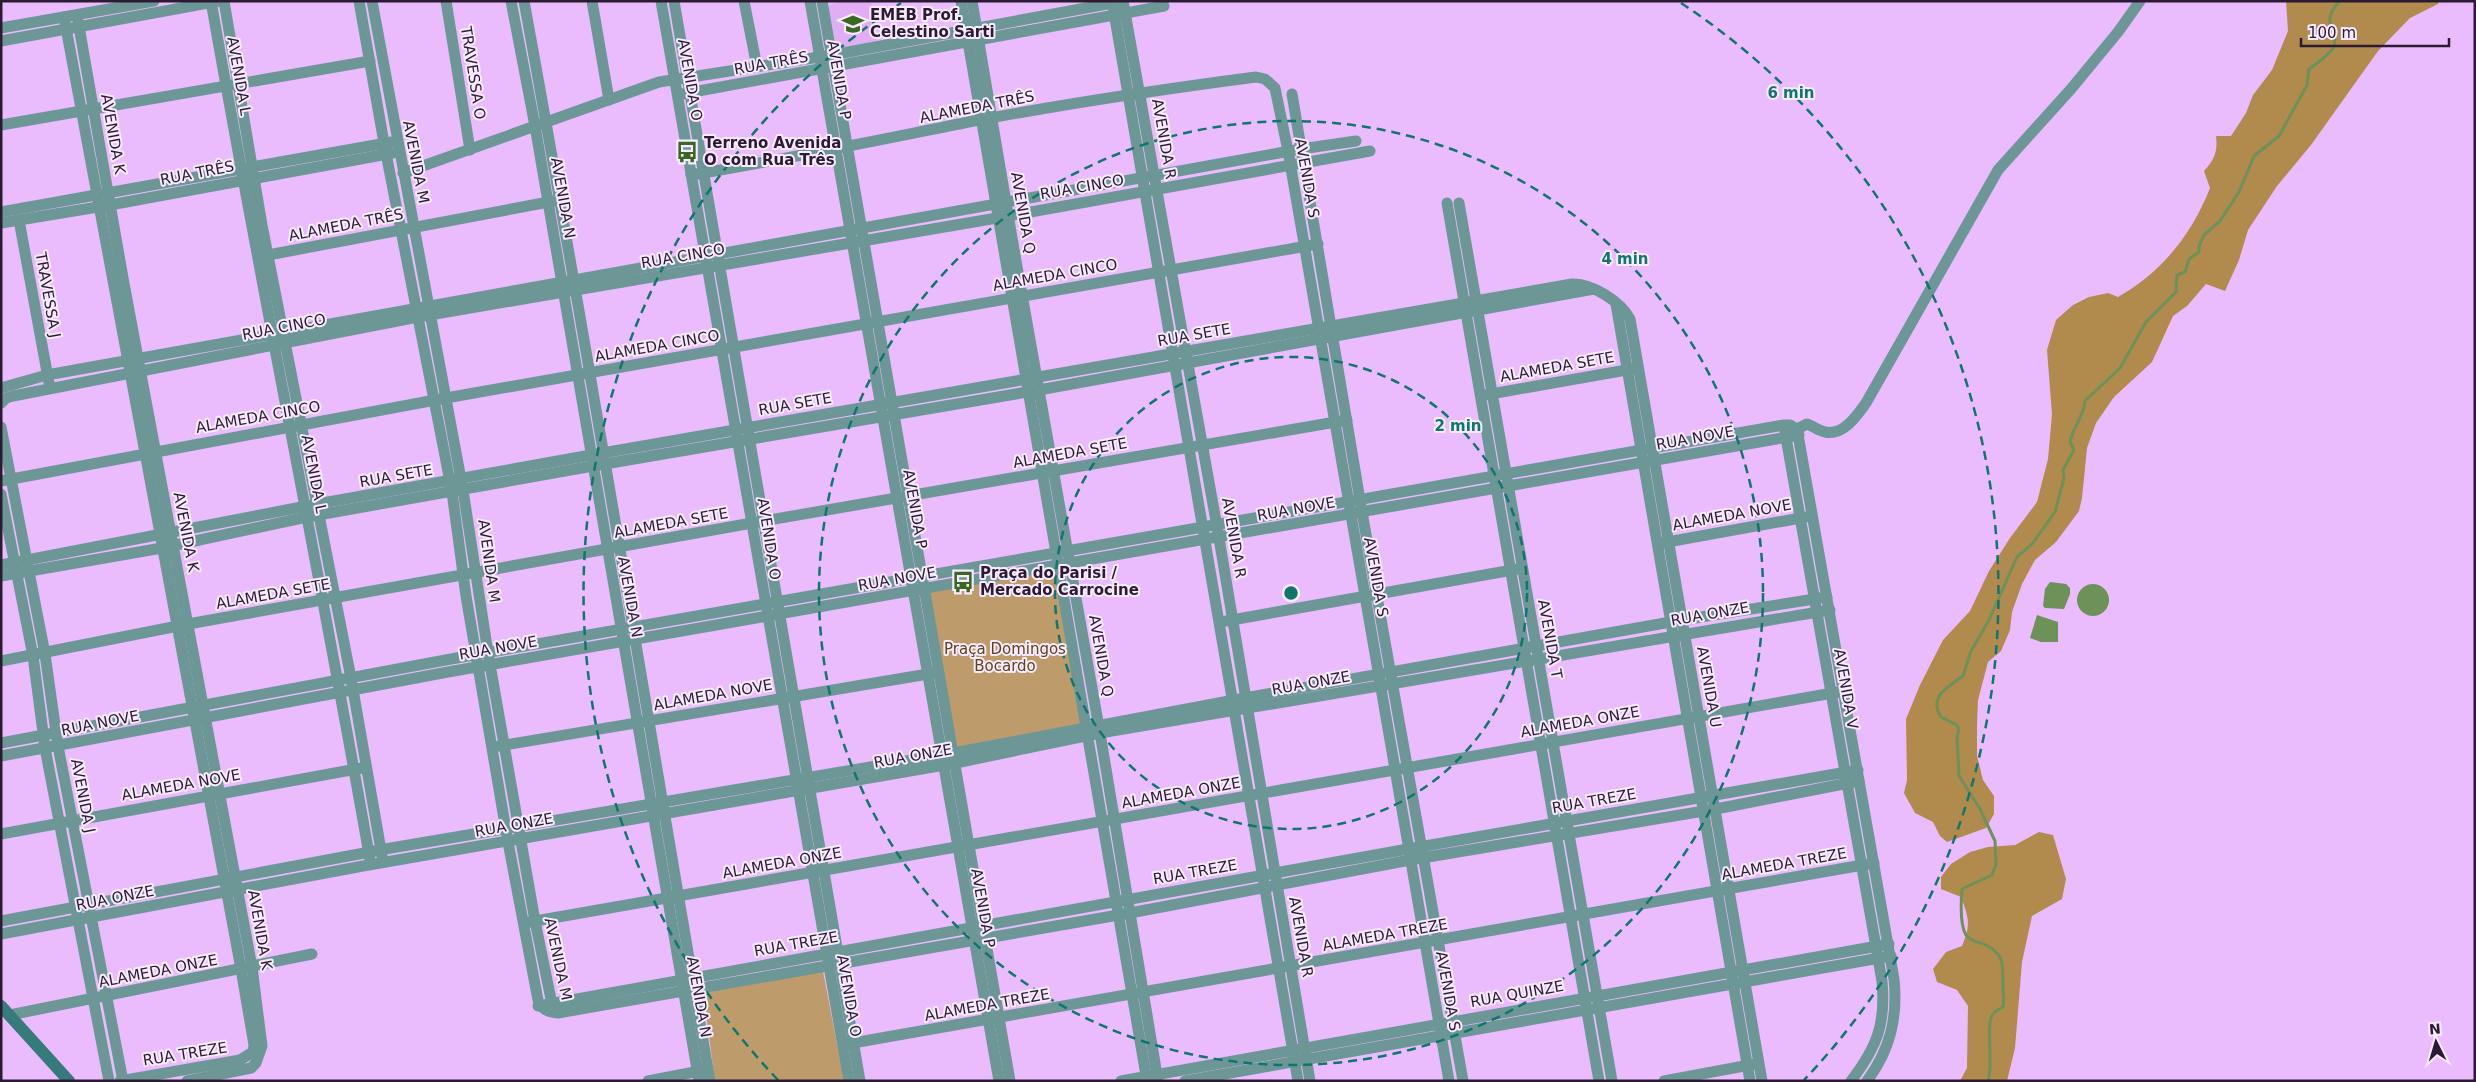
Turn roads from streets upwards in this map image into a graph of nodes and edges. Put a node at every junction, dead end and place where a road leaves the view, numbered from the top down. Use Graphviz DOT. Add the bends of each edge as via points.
graph roads {
  1 [pos="154,1"];
  2 [pos="224,1"];
  3 [pos="360,1"];
  4 [pos="372,1"];
  5 [pos="446,1"];
  6 [pos="511,1"];
  7 [pos="524,1"];
  8 [pos="592,1"];
  9 [pos="661,1"];
  10 [pos="674,1"];
  11 [pos="744,1"];
  12 [pos="810,1"];
  13 [pos="822,1"];
  14 [pos="961,1"];
  15 [pos="972,1"];
  16 [pos="2140,1"];
  17 [pos="214,2"];
  18 [pos="1118,6"];
  19 [pos="1164,6"];
  20 [pos="77,15"];
  21 [pos="65,23"];
  22 [pos="79,27"];
  23 [pos="1,28"];
  24 [pos="973,35"];
  25 [pos="1,40"];
  26 [pos="826,56"];
  27 [pos="370,61"];
  28 [pos="757,67"];
  29 [pos="834,67"];
  30 [pos="822,69"];
  31 [pos="681,78"];
  32 [pos="1268,81"];
  33 [pos="239,84"];
  34 [pos="226,86"];
  35 [pos="684,93"];
  36 [pos="1141,93"];
  37 [pos="1292,94"];
  38 [pos="1128,95"];
  39 [pos="609,100"];
  40 [pos="87,111"];
  41 [pos="986,119"];
  42 [pos="541,124"];
  43 [pos="1,125"];
  44 [pos="1356,141"];
  45 [pos="391,148"];
  46 [pos="843,149"];
  47 [pos="1301,149"];
  48 [pos="470,150"];
  49 [pos="1288,151"];
  50 [pos="1370,151"];
  51 [pos="1303,162"];
  52 [pos="1290,164"];
  53 [pos="254,173"];
  54 [pos="704,173"];
  55 [pos="403,174"];
  56 [pos="241,175"];
  57 [pos="691,175"];
  58 [pos="1156,175"];
  59 [pos="1142,178"];
  60 [pos="1158,189"];
  61 [pos="856,190"];
  62 [pos="1145,191"];
  63 [pos="844,192"];
  64 [pos="108,193"];
  65 [pos="96,195"];
  66 [pos="560,199"];
  67 [pos="548,202"];
  68 [pos="1453,203"];
  69 [pos="1000,204"];
  70 [pos="110,206"];
  71 [pos="98,207"];
  72 [pos="1,212"];
  73 [pos="1003,217"];
  74 [pos="19,220"];
  75 [pos="1,223"];
  76 [pos="863,228"];
  77 [pos="408,229"];
  78 [pos="850,230"];
  79 [pos="865,240"];
  80 [pos="852,243"];
  81 [pos="1318,244"];
  82 [pos="1304,247"];
  83 [pos="268,255"];
  84 [pos="256,258"];
  85 [pos="712,260"];
  86 [pos="1172,270"];
  87 [pos="1159,272"];
  88 [pos="575,284"];
  89 [pos="563,286"];
  90 [pos="1598,291"];
  91 [pos="1017,298"];
  92 [pos="1472,305"];
  93 [pos="429,310"];
  94 [pos="417,312"];
  95 [pos="872,323"];
  96 [pos="1333,330"];
  97 [pos="1320,333"];
  98 [pos="285,337"];
  99 [pos="272,340"];
  100 [pos="734,348"];
  101 [pos="721,350"];
  102 [pos="1186,357"];
  103 [pos="1174,359"];
  104 [pos="134,366"];
  105 [pos="1633,369"];
  106 [pos="590,373"];
  107 [pos="47,375"];
  108 [pos="578,375"];
  109 [pos="1032,385"];
  110 [pos="51,388"];
  111 [pos="1487,394"];
  112 [pos="2,397"];
  113 [pos="440,399"];
  114 [pos="888,409"];
  115 [pos="1347,420"];
  116 [pos="1334,423"];
  117 [pos="302,425"];
  118 [pos="1784,425"];
  119 [pos="289,427"];
  120 [pos="1,428"];
  121 [pos="1798,432"];
  122 [pos="742,433"];
  123 [pos="1786,437"];
  124 [pos="1202,445"];
  125 [pos="1189,448"];
  126 [pos="1652,448"];
  127 [pos="1640,450"];
  128 [pos="150,452"];
  129 [pos="604,458"];
  130 [pos="592,460"];
  131 [pos="1655,461"];
  132 [pos="1642,463"];
  133 [pos="1048,473"];
  134 [pos="1501,475"];
  135 [pos="6,480"];
  136 [pos="457,486"];
  137 [pos="1503,488"];
  138 [pos="1,494"];
  139 [pos="903,498"];
  140 [pos="1360,500"];
  141 [pos="1348,502"];
  142 [pos="318,510"];
  143 [pos="306,512"];
  144 [pos="1362,512"];
  145 [pos="1350,514"];
  146 [pos="1813,516"];
  147 [pos="1801,518"];
  148 [pos="757,522"];
  149 [pos="1216,525"];
  150 [pos="1203,528"];
  151 [pos="166,534"];
  152 [pos="1219,538"];
  153 [pos="1205,540"];
  154 [pos="1669,542"];
  155 [pos="1657,544"];
  156 [pos="168,546"];
  157 [pos="612,549"];
  158 [pos="1061,553"];
  159 [pos="1,565"];
  160 [pos="1064,565"];
  161 [pos="21,567"];
  162 [pos="1517,569"];
  163 [pos="476,574"];
  164 [pos="1,576"];
  165 [pos="464,576"];
  166 [pos="917,578"];
  167 [pos="919,590"];
  168 [pos="1377,595"];
  169 [pos="1364,597"];
  170 [pos="335,598"];
  171 [pos="1821,598"];
  172 [pos="323,601"];
  173 [pos="778,608"];
  174 [pos="766,610"];
  175 [pos="1830,610"];
  176 [pos="1817,612"];
  177 [pos="1232,620"];
  178 [pos="1676,621"];
  179 [pos="1219,622"];
  180 [pos="188,624"];
  181 [pos="177,627"];
  182 [pos="627,635"];
  183 [pos="1679,635"];
  184 [pos="1537,653"];
  185 [pos="39,655"];
  186 [pos="1525,655"];
  187 [pos="483,660"];
  188 [pos="1,661"];
  189 [pos="1391,672"];
  190 [pos="933,673"];
  191 [pos="1378,674"];
  192 [pos="1394,684"];
  193 [pos="346,685"];
  194 [pos="1380,686"];
  195 [pos="1844,691"];
  196 [pos="1832,693"];
  197 [pos="794,697"];
  198 [pos="781,699"];
  199 [pos="1246,704"];
  200 [pos="1234,706"];
  201 [pos="192,708"];
  202 [pos="201,714"];
  203 [pos="1700,717"];
  204 [pos="1687,719"];
  205 [pos="643,722"];
  206 [pos="1099,729"];
  207 [pos="1087,732"];
  208 [pos="56,733"];
  209 [pos="43,736"];
  210 [pos="1553,742"];
  211 [pos="1,743"];
  212 [pos="1541,744"];
  213 [pos="504,745"];
  214 [pos="58,746"];
  215 [pos="492,747"];
  216 [pos="45,748"];
  217 [pos="1,756"];
  218 [pos="955,758"];
  219 [pos="942,760"];
  220 [pos="366,768"];
  221 [pos="1408,768"];
  222 [pos="1395,769"];
  223 [pos="354,770"];
  224 [pos="1859,776"];
  225 [pos="1846,778"];
  226 [pos="809,783"];
  227 [pos="797,785"];
  228 [pos="1261,793"];
  229 [pos="214,794"];
  230 [pos="1249,795"];
  231 [pos="1713,796"];
  232 [pos="1701,798"];
  233 [pos="657,803"];
  234 [pos="1716,809"];
  235 [pos="1703,811"];
  236 [pos="659,815"];
  237 [pos="72,820"];
  238 [pos="1114,820"];
  239 [pos="1566,820"];
  240 [pos="60,822"];
  241 [pos="1102,822"];
  242 [pos="1554,823"];
  243 [pos="518,827"];
  244 [pos="506,829"];
  245 [pos="1568,833"];
  246 [pos="1,834"];
  247 [pos="1556,835"];
  248 [pos="521,839"];
  249 [pos="508,842"];
  250 [pos="970,845"];
  251 [pos="957,848"];
  252 [pos="381,850"];
  253 [pos="369,852"];
  254 [pos="1422,852"];
  255 [pos="1409,854"];
  256 [pos="1874,863"];
  257 [pos="377,864"];
  258 [pos="1862,866"];
  259 [pos="825,871"];
  260 [pos="811,873"];
  261 [pos="1263,875"];
  262 [pos="229,878"];
  263 [pos="1276,879"];
  264 [pos="1264,887"];
  265 [pos="1730,889"];
  266 [pos="232,891"];
  267 [pos="1717,891"];
  268 [pos="679,896"];
  269 [pos="667,898"];
  270 [pos="1122,901"];
  271 [pos="89,904"];
  272 [pos="76,907"];
  273 [pos="1124,914"];
  274 [pos="1583,914"];
  275 [pos="92,917"];
  276 [pos="1570,917"];
  277 [pos="79,920"];
  278 [pos="1,921"];
  279 [pos="529,922"];
  280 [pos="976,931"];
  281 [pos="1,934"];
  282 [pos="985,938"];
  283 [pos="1438,941"];
  284 [pos="1425,943"];
  285 [pos="1890,950"];
  286 [pos="1877,952"];
  287 [pos="312,954"];
  288 [pos="840,957"];
  289 [pos="827,960"];
  290 [pos="1291,967"];
  291 [pos="246,968"];
  292 [pos="1279,969"];
  293 [pos="1744,970"];
  294 [pos="1731,972"];
  295 [pos="1746,982"];
  296 [pos="695,983"];
  297 [pos="1734,984"];
  298 [pos="682,985"];
  299 [pos="1138,994"];
  300 [pos="106,996"];
  301 [pos="94,999"];
  302 [pos="1598,1001"];
  303 [pos="543,1004"];
  304 [pos="1585,1004"];
  305 [pos="5,1010"];
  306 [pos="558,1013"];
  307 [pos="1000,1018"];
  308 [pos="988,1020"];
  309 [pos="1453,1027"];
  310 [pos="1440,1029"];
  311 [pos="854,1043"];
  312 [pos="842,1045"];
  313 [pos="1305,1052"];
  314 [pos="256,1053"];
  315 [pos="1294,1055"];
  316 [pos="1754,1065"];
  317 [pos="710,1075"];
  318 [pos="698,1076"];
  319 [pos="1152,1078"];
  320 [pos="122,1080"];
  321 [pos="69,1081"];
  322 [pos="109,1081"];
  323 [pos="187,1081"];
  324 [pos="648,1081"];
  325 [pos="848,1081"];
  326 [pos="860,1081"];
  327 [pos="999,1081"];
  328 [pos="1010,1081"];
  329 [pos="1121,1081"];
  330 [pos="1185,1081"];
  331 [pos="1298,1081"];
  332 [pos="1310,1081"];
  333 [pos="1449,1081"];
  334 [pos="1463,1081"];
  335 [pos="1599,1081"];
  336 [pos="1612,1081"];
  337 [pos="1664,1081"];
  338 [pos="1750,1081"];
  339 [pos="1762,1081"];
  340 [pos="1851,1081"];
  341 [pos="1867,1081"];
  1 -- 20 [label="street"];
  2 -- 33 [label="street, AVENIDA L"];
  3 -- 27 [label="street, AVENIDA M"];
  4 -- 45 [label="street, AVENIDA M"];
  5 -- 48 [label="street, TRAVESSA O"];
  6 -- 42 [label="street, AVENIDA N"];
  7 -- 42 [label="street, AVENIDA N"];
  8 -- 39 [label="street"];
  9 -- 31 [label="street, AVENIDA O"];
  10 -- 31 [label="street, AVENIDA O"];
  11 -- 28 [label="street"];
  12 -- 26 [label="street, AVENIDA P"];
  13 -- 26 [label="street, AVENIDA P"];
  14 -- 24 [label="street, AVENIDA Q"];
  15 -- 24 [label="street, AVENIDA Q"];
  16 -- 121 [label="street" via="2077,82 1998,170 1855,418 1832,433 1806,424"];
  17 -- 22 [label="street"];
  17 -- 34 [label="street, AVENIDA L"];
  18 -- 19 [label="street, RUA TRÊS"];
  18 -- 24 [label="street, RUA TRÊS"];
  18 -- 36 [label="street, AVENIDA R"];
  18 -- 38 [label="street, AVENIDA R"];
  20 -- 21 [label="street"];
  20 -- 22 [label="street, AVENIDA K"];
  21 -- 22 [label="street"];
  21 -- 23 [label="street"];
  21 -- 25 [label="street"];
  21 -- 40 [label="street, AVENIDA K"];
  22 -- 40 [label="street, AVENIDA K"];
  24 -- 26 [label="street, RUA TRÊS"];
  24 -- 29 [label="street, RUA TRÊS"];
  24 -- 41 [label="street, AVENIDA Q"];
  26 -- 28 [label="street, RUA TRÊS"];
  26 -- 29 [label="street, AVENIDA P"];
  26 -- 30 [label="street, AVENIDA P"];
  27 -- 33 [label="street"];
  27 -- 45 [label="street, AVENIDA M"];
  28 -- 31 [label="street, RUA TRÊS"];
  29 -- 30 [label="street, RUA TRÊS"];
  29 -- 46 [label="street, AVENIDA P"];
  30 -- 35 [label="street, RUA TRÊS"];
  30 -- 46 [label="street, AVENIDA P"];
  31 -- 35 [label="street, AVENIDA O"];
  31 -- 39 [label="street, RUA TRÊS" via="646,86"];
  32 -- 36 [label="street, ALAMEDA TRÊS" via="1256,76"];
  32 -- 49 [label="street, AVENIDA S" via="1275,88"];
  33 -- 34 [label="street"];
  33 -- 53 [label="street, AVENIDA L"];
  34 -- 40 [label="street"];
  34 -- 56 [label="street, AVENIDA L"];
  35 -- 54 [label="street, AVENIDA O"];
  35 -- 57 [label="street, AVENIDA O"];
  36 -- 38 [label="street, ALAMEDA TRÊS"];
  36 -- 58 [label="street, AVENIDA R"];
  37 -- 47 [label="street, AVENIDA S"];
  38 -- 41 [label="street, ALAMEDA TRÊS"];
  38 -- 59 [label="street, AVENIDA R"];
  39 -- 42 [label="street, RUA TRÊS"];
  40 -- 43 [label="street"];
  40 -- 64 [label="street, AVENIDA K"];
  40 -- 65 [label="street, AVENIDA K"];
  41 -- 46 [label="street, ALAMEDA TRÊS"];
  41 -- 69 [label="street, AVENIDA Q"];
  42 -- 48 [label="street, RUA TRÊS"];
  42 -- 66 [label="street, AVENIDA N"];
  42 -- 67 [label="street, AVENIDA N"];
  44 -- 47 [label="street, RUA CINCO"];
  45 -- 53 [label="street, RUA TRÊS"];
  45 -- 55 [label="street, AVENIDA M"];
  45 -- 77 [label="street, AVENIDA M"];
  46 -- 54 [label="street, ALAMEDA TRÊS"];
  46 -- 61 [label="street, AVENIDA P"];
  46 -- 63 [label="street, AVENIDA P"];
  47 -- 49 [label="street, RUA CINCO"];
  47 -- 51 [label="street, AVENIDA S"];
  48 -- 55 [label="street, RUA TRÊS"];
  49 -- 52 [label="street, AVENIDA S"];
  49 -- 58 [label="street, RUA CINCO"];
  50 -- 51 [label="street, RUA CINCO"];
  51 -- 52 [label="street, RUA CINCO"];
  51 -- 81 [label="street, AVENIDA S"];
  52 -- 60 [label="street, RUA CINCO"];
  52 -- 82 [label="street, AVENIDA S"];
  53 -- 56 [label="street, RUA TRÊS"];
  53 -- 83 [label="street, AVENIDA L"];
  54 -- 57 [label="street, ALAMEDA TRÊS"];
  54 -- 85 [label="street, AVENIDA O"];
  55 -- 77 [label="street, AVENIDA M"];
  56 -- 64 [label="street, RUA TRÊS"];
  56 -- 70 [label="street, RUA TRÊS"];
  56 -- 84 [label="street, AVENIDA L"];
  57 -- 85 [label="street, AVENIDA O"];
  58 -- 59 [label="street, RUA CINCO"];
  58 -- 60 [label="street, AVENIDA R"];
  59 -- 62 [label="street, AVENIDA R"];
  59 -- 69 [label="street, RUA CINCO"];
  60 -- 62 [label="street, RUA CINCO"];
  60 -- 86 [label="street, AVENIDA R"];
  61 -- 63 [label="street"];
  61 -- 76 [label="street, AVENIDA P"];
  62 -- 73 [label="street, RUA CINCO"];
  62 -- 87 [label="street, AVENIDA R"];
  63 -- 78 [label="street, AVENIDA P"];
  64 -- 65 [label="street, RUA TRÊS"];
  64 -- 70 [label="street, AVENIDA K"];
  65 -- 71 [label="street, AVENIDA K"];
  65 -- 72 [label="street, RUA TRÊS"];
  66 -- 67 [label="street, ALAMEDA TRÊS"];
  66 -- 88 [label="street, AVENIDA N"];
  67 -- 77 [label="street, ALAMEDA TRÊS"];
  67 -- 89 [label="street, AVENIDA N"];
  68 -- 92 [label="street, AVENIDA T"];
  69 -- 73 [label="street, AVENIDA Q"];
  69 -- 76 [label="street, RUA CINCO"];
  70 -- 71 [label="street, RUA TRÊS"];
  70 -- 104 [label="street, AVENIDA K"];
  71 -- 74 [label="street, RUA TRÊS"];
  71 -- 104 [label="street, AVENIDA K"];
  73 -- 79 [label="street, RUA CINCO"];
  73 -- 91 [label="street, AVENIDA Q"];
  74 -- 75 [label="street, RUA TRÊS"];
  74 -- 107 [label="street, TRAVESSA J"];
  76 -- 78 [label="street, RUA CINCO"];
  76 -- 79 [label="street, AVENIDA P"];
  77 -- 83 [label="street, ALAMEDA TRÊS"];
  77 -- 93 [label="street, AVENIDA M"];
  77 -- 94 [label="street, AVENIDA M"];
  78 -- 80 [label="street, AVENIDA P"];
  78 -- 85 [label="street, RUA CINCO"];
  79 -- 80 [label="street, RUA CINCO"];
  79 -- 95 [label="street, AVENIDA P"];
  80 -- 85 [label="street, RUA CINCO"];
  80 -- 95 [label="street, AVENIDA P"];
  81 -- 82 [label="street, ALAMEDA CINCO"];
  81 -- 96 [label="street, AVENIDA S"];
  82 -- 86 [label="street, ALAMEDA CINCO"];
  82 -- 97 [label="street, AVENIDA S"];
  83 -- 84 [label="street, ALAMEDA TRÊS"];
  83 -- 98 [label="street, AVENIDA L"];
  84 -- 99 [label="street, AVENIDA L"];
  85 -- 88 [label="street, RUA CINCO"];
  85 -- 100 [label="street, AVENIDA O"];
  85 -- 101 [label="street, AVENIDA O"];
  86 -- 87 [label="street, ALAMEDA CINCO"];
  86 -- 102 [label="street, AVENIDA R"];
  87 -- 91 [label="street, ALAMEDA CINCO"];
  87 -- 103 [label="street, AVENIDA R"];
  88 -- 89 [label="street, RUA CINCO"];
  88 -- 106 [label="street, AVENIDA N"];
  89 -- 93 [label="street, RUA CINCO"];
  89 -- 108 [label="street, AVENIDA N"];
  90 -- 92 [label="street, RUA SETE"];
  90 -- 105 [label="street, AVENIDA U" via="1626,312 1630,319"];
  91 -- 95 [label="street, ALAMEDA CINCO"];
  91 -- 109 [label="street, AVENIDA Q"];
  92 -- 96 [label="street, RUA SETE"];
  92 -- 111 [label="street, AVENIDA T"];
  93 -- 94 [label="street, RUA CINCO"];
  93 -- 113 [label="street, AVENIDA M"];
  94 -- 98 [label="street, RUA CINCO"];
  94 -- 113 [label="street, AVENIDA M"];
  95 -- 100 [label="street, ALAMEDA CINCO"];
  95 -- 114 [label="street, AVENIDA P"];
  96 -- 97 [label="street, RUA SETE"];
  96 -- 115 [label="street, AVENIDA S"];
  97 -- 102 [label="street, RUA SETE"];
  97 -- 116 [label="street, AVENIDA S"];
  98 -- 99 [label="street, RUA CINCO"];
  98 -- 117 [label="street, AVENIDA L"];
  99 -- 104 [label="street, RUA CINCO"];
  99 -- 119 [label="street, AVENIDA L"];
  100 -- 101 [label="street, ALAMEDA CINCO"];
  100 -- 122 [label="street, AVENIDA O"];
  101 -- 106 [label="street, ALAMEDA CINCO"];
  101 -- 122 [label="street, AVENIDA O"];
  102 -- 103 [label="street, RUA SETE"];
  102 -- 124 [label="street, AVENIDA R"];
  103 -- 109 [label="street, RUA SETE"];
  103 -- 125 [label="street, AVENIDA R"];
  104 -- 107 [label="street, RUA CINCO"];
  104 -- 110 [label="street, RUA CINCO"];
  104 -- 128 [label="street, AVENIDA K"];
  105 -- 111 [label="street, ALAMEDA SETE"];
  105 -- 126 [label="street, AVENIDA U"];
  105 -- 127 [label="street, AVENIDA U"];
  106 -- 108 [label="street, ALAMEDA CINCO"];
  106 -- 129 [label="street, AVENIDA N"];
  107 -- 110 [label="street, TRAVESSA J"];
  107 -- 112 [label="street, RUA CINCO"];
  108 -- 113 [label="street, ALAMEDA CINCO"];
  108 -- 130 [label="street, AVENIDA N"];
  109 -- 114 [label="street, RUA SETE"];
  109 -- 133 [label="street, AVENIDA Q"];
  110 -- 112 [label="street, RUA CINCO"];
  111 -- 134 [label="street, AVENIDA T"];
  113 -- 117 [label="street, ALAMEDA CINCO"];
  113 -- 136 [label="street, AVENIDA M"];
  114 -- 122 [label="street, RUA SETE"];
  114 -- 139 [label="street, AVENIDA P"];
  115 -- 116 [label="street, ALAMEDA SETE"];
  115 -- 140 [label="street, AVENIDA S"];
  116 -- 124 [label="street, ALAMEDA SETE"];
  116 -- 141 [label="street, AVENIDA S"];
  117 -- 119 [label="street, ALAMEDA CINCO"];
  117 -- 142 [label="street, AVENIDA L"];
  118 -- 121 [label="street, RUA NOVE" via="1792,426"];
  118 -- 123 [label="street, AVENIDA V"];
  118 -- 126 [label="street, RUA NOVE"];
  119 -- 128 [label="street, ALAMEDA CINCO"];
  119 -- 143 [label="street, AVENIDA L"];
  120 -- 135 [label="street, AVENIDA J"];
  121 -- 123 [label="street, RUA NOVE"];
  121 -- 146 [label="street, AVENIDA V"];
  122 -- 129 [label="street, RUA SETE"];
  122 -- 148 [label="street, AVENIDA O"];
  123 -- 131 [label="street, RUA NOVE"];
  123 -- 147 [label="street, AVENIDA V"];
  124 -- 125 [label="street, ALAMEDA SETE"];
  124 -- 149 [label="street, AVENIDA R"];
  125 -- 133 [label="street, ALAMEDA SETE"];
  125 -- 150 [label="street, AVENIDA R"];
  126 -- 127 [label="street, RUA NOVE"];
  126 -- 131 [label="street, AVENIDA U"];
  127 -- 132 [label="street, AVENIDA U"];
  127 -- 134 [label="street, RUA NOVE"];
  128 -- 135 [label="street, ALAMEDA CINCO"];
  128 -- 151 [label="street, AVENIDA K"];
  129 -- 130 [label="street, RUA SETE"];
  129 -- 157 [label="street, AVENIDA N"];
  130 -- 136 [label="street, RUA SETE"];
  130 -- 157 [label="street, AVENIDA N"];
  131 -- 132 [label="street, RUA NOVE"];
  131 -- 154 [label="street, AVENIDA U"];
  132 -- 137 [label="street, RUA NOVE"];
  132 -- 155 [label="street, AVENIDA U"];
  133 -- 139 [label="street, ALAMEDA SETE"];
  133 -- 158 [label="street, AVENIDA Q"];
  134 -- 137 [label="street, AVENIDA T"];
  134 -- 140 [label="street, RUA NOVE"];
  135 -- 161 [label="street, AVENIDA J"];
  136 -- 142 [label="street, RUA SETE"];
  136 -- 163 [label="street, AVENIDA M"];
  136 -- 165 [label="street, AVENIDA M"];
  137 -- 144 [label="street, RUA NOVE"];
  137 -- 162 [label="street, AVENIDA T"];
  138 -- 161 [label="street, AVENIDA J"];
  139 -- 148 [label="street, ALAMEDA SETE"];
  139 -- 166 [label="street, AVENIDA P"];
  140 -- 141 [label="street, RUA NOVE"];
  140 -- 144 [label="street, AVENIDA S"];
  141 -- 145 [label="street, AVENIDA S"];
  141 -- 149 [label="street, RUA NOVE"];
  142 -- 143 [label="street, RUA SETE"];
  142 -- 170 [label="street, AVENIDA L"];
  143 -- 151 [label="street, RUA SETE"];
  143 -- 156 [label="street, RUA SETE"];
  143 -- 172 [label="street, AVENIDA L"];
  144 -- 145 [label="street, RUA NOVE"];
  144 -- 168 [label="street, AVENIDA S"];
  145 -- 152 [label="street, RUA NOVE"];
  145 -- 169 [label="street, AVENIDA S"];
  146 -- 147 [label="street, ALAMEDA NOVE"];
  146 -- 171 [label="street, AVENIDA V"];
  147 -- 154 [label="street, ALAMEDA NOVE"];
  147 -- 171 [label="street, AVENIDA V"];
  148 -- 157 [label="street, ALAMEDA SETE"];
  148 -- 173 [label="street, AVENIDA O"];
  148 -- 174 [label="street, AVENIDA O"];
  149 -- 150 [label="street, RUA NOVE"];
  149 -- 152 [label="street, AVENIDA R"];
  150 -- 153 [label="street, AVENIDA R"];
  150 -- 158 [label="street, RUA NOVE"];
  151 -- 156 [label="street, AVENIDA K"];
  151 -- 161 [label="street, RUA SETE"];
  152 -- 153 [label="street, RUA NOVE"];
  152 -- 177 [label="street, AVENIDA R"];
  153 -- 160 [label="street, RUA NOVE"];
  153 -- 179 [label="street, AVENIDA R"];
  154 -- 155 [label="street, ALAMEDA NOVE"];
  154 -- 178 [label="street, AVENIDA U"];
  155 -- 178 [label="street, AVENIDA U"];
  156 -- 161 [label="street, RUA SETE"];
  156 -- 180 [label="street, AVENIDA K"];
  156 -- 181 [label="street, AVENIDA K"];
  157 -- 163 [label="street, ALAMEDA SETE"];
  157 -- 182 [label="street, AVENIDA N"];
  158 -- 160 [label="street, AVENIDA Q"];
  158 -- 166 [label="street, RUA NOVE"];
  159 -- 161 [label="street, RUA SETE"];
  160 -- 167 [label="street, RUA NOVE"];
  160 -- 206 [label="street, AVENIDA Q"];
  160 -- 207 [label="street, AVENIDA Q"];
  161 -- 164 [label="street, RUA SETE"];
  161 -- 185 [label="street, AVENIDA J"];
  162 -- 168 [label="street"];
  162 -- 184 [label="street, AVENIDA T"];
  162 -- 186 [label="street, AVENIDA T"];
  163 -- 165 [label="street, ALAMEDA SETE"];
  163 -- 187 [label="street, AVENIDA M"];
  165 -- 170 [label="street, ALAMEDA SETE"];
  165 -- 187 [label="street, AVENIDA M"];
  166 -- 167 [label="street, AVENIDA P"];
  166 -- 173 [label="street, RUA NOVE"];
  167 -- 173 [label="street, RUA NOVE"];
  167 -- 190 [label="street, AVENIDA P"];
  168 -- 169 [label="street"];
  168 -- 189 [label="street, AVENIDA S"];
  169 -- 177 [label="street"];
  169 -- 191 [label="street, AVENIDA S"];
  170 -- 172 [label="street, ALAMEDA SETE"];
  170 -- 193 [label="street, AVENIDA L"];
  171 -- 175 [label="street, AVENIDA V"];
  171 -- 176 [label="street, AVENIDA V"];
  171 -- 178 [label="street, RUA ONZE"];
  172 -- 180 [label="street, ALAMEDA SETE"];
  172 -- 193 [label="street, AVENIDA L"];
  173 -- 174 [label="street, RUA NOVE"];
  173 -- 197 [label="street, AVENIDA O"];
  174 -- 182 [label="street, RUA NOVE"];
  174 -- 198 [label="street, AVENIDA O"];
  175 -- 176 [label="street, RUA ONZE"];
  175 -- 195 [label="street, AVENIDA V"];
  176 -- 183 [label="street, RUA ONZE"];
  176 -- 196 [label="street, AVENIDA V"];
  177 -- 179 [label="street"];
  177 -- 199 [label="street, AVENIDA R"];
  178 -- 183 [label="street, AVENIDA U"];
  178 -- 184 [label="street, RUA ONZE"];
  179 -- 200 [label="street, AVENIDA R"];
  180 -- 181 [label="street, ALAMEDA SETE"];
  180 -- 202 [label="street, AVENIDA K"];
  181 -- 185 [label="street, ALAMEDA SETE"];
  181 -- 201 [label="street, AVENIDA K"];
  182 -- 187 [label="street, RUA NOVE"];
  182 -- 205 [label="street, AVENIDA N"];
  183 -- 184 [label="street, RUA ONZE"];
  183 -- 203 [label="street, AVENIDA U"];
  183 -- 204 [label="street, AVENIDA U"];
  184 -- 186 [label="street, RUA ONZE"];
  184 -- 210 [label="street, AVENIDA T"];
  185 -- 188 [label="street, ALAMEDA SETE"];
  185 -- 208 [label="street, AVENIDA J"];
  185 -- 209 [label="street, AVENIDA J"];
  186 -- 189 [label="street, RUA ONZE"];
  186 -- 192 [label="street, RUA ONZE"];
  186 -- 212 [label="street, AVENIDA T"];
  187 -- 193 [label="street, RUA NOVE"];
  187 -- 213 [label="street, AVENIDA M"];
  187 -- 215 [label="street, AVENIDA M"];
  189 -- 191 [label="street, RUA ONZE"];
  189 -- 192 [label="street, AVENIDA S"];
  190 -- 197 [label="street, ALAMEDA NOVE"];
  190 -- 218 [label="street, AVENIDA P"];
  190 -- 219 [label="street, AVENIDA P"];
  191 -- 194 [label="street, AVENIDA S"];
  191 -- 199 [label="street, RUA ONZE"];
  192 -- 194 [label="street, RUA ONZE"];
  192 -- 221 [label="street, AVENIDA S"];
  193 -- 202 [label="street, RUA NOVE"];
  193 -- 220 [label="street, AVENIDA L"];
  193 -- 223 [label="street, AVENIDA L"];
  194 -- 199 [label="street, RUA ONZE"];
  194 -- 222 [label="street, AVENIDA S"];
  195 -- 196 [label="street, ALAMEDA ONZE"];
  195 -- 224 [label="street, AVENIDA V"];
  196 -- 203 [label="street, ALAMEDA ONZE"];
  196 -- 225 [label="street, AVENIDA V"];
  197 -- 198 [label="street, ALAMEDA NOVE"];
  197 -- 226 [label="street, AVENIDA O"];
  198 -- 205 [label="street, ALAMEDA NOVE"];
  198 -- 227 [label="street, AVENIDA O"];
  199 -- 200 [label="street, RUA ONZE"];
  199 -- 228 [label="street, AVENIDA R"];
  200 -- 206 [label="street, RUA ONZE"];
  200 -- 230 [label="street, AVENIDA R"];
  201 -- 202 [label="street, RUA NOVE"];
  201 -- 208 [label="street, RUA NOVE"];
  202 -- 214 [label="street, RUA NOVE"];
  202 -- 229 [label="street, AVENIDA K"];
  203 -- 204 [label="street, ALAMEDA ONZE"];
  203 -- 231 [label="street, AVENIDA U"];
  204 -- 210 [label="street, ALAMEDA ONZE"];
  204 -- 232 [label="street, AVENIDA U"];
  205 -- 213 [label="street, ALAMEDA NOVE"];
  205 -- 233 [label="street, AVENIDA N"];
  206 -- 207 [label="street, RUA ONZE"];
  206 -- 238 [label="street, AVENIDA Q"];
  207 -- 218 [label="street, RUA ONZE"];
  207 -- 241 [label="street, AVENIDA Q"];
  208 -- 209 [label="street, RUA NOVE"];
  208 -- 214 [label="street, AVENIDA J"];
  209 -- 211 [label="street, RUA NOVE"];
  209 -- 216 [label="street, AVENIDA J"];
  210 -- 212 [label="street, ALAMEDA ONZE"];
  210 -- 239 [label="street, AVENIDA T"];
  212 -- 221 [label="street, ALAMEDA ONZE"];
  212 -- 242 [label="street, AVENIDA T"];
  213 -- 215 [label="street, ALAMEDA NOVE"];
  213 -- 243 [label="street, AVENIDA M"];
  214 -- 216 [label="street, RUA NOVE"];
  214 -- 237 [label="street, AVENIDA J"];
  215 -- 244 [label="street, AVENIDA M"];
  216 -- 217 [label="street, RUA NOVE"];
  216 -- 240 [label="street, AVENIDA J"];
  218 -- 219 [label="street, RUA ONZE"];
  218 -- 250 [label="street, AVENIDA P"];
  219 -- 226 [label="street, RUA ONZE"];
  219 -- 251 [label="street, AVENIDA P"];
  220 -- 223 [label="street, ALAMEDA NOVE"];
  220 -- 252 [label="street, AVENIDA L"];
  221 -- 222 [label="street, ALAMEDA ONZE"];
  221 -- 254 [label="street, AVENIDA S"];
  222 -- 228 [label="street, ALAMEDA ONZE"];
  222 -- 255 [label="street, AVENIDA S"];
  223 -- 229 [label="street, ALAMEDA NOVE"];
  223 -- 253 [label="street, AVENIDA L"];
  224 -- 225 [label="street, RUA TREZE"];
  224 -- 256 [label="street, AVENIDA V"];
  225 -- 231 [label="street, RUA TREZE"];
  225 -- 234 [label="street, RUA TREZE"];
  225 -- 258 [label="street, AVENIDA V"];
  226 -- 227 [label="street, RUA ONZE"];
  226 -- 259 [label="street, AVENIDA O"];
  227 -- 233 [label="street, RUA ONZE"];
  227 -- 236 [label="street, RUA ONZE"];
  227 -- 260 [label="street, AVENIDA O"];
  228 -- 230 [label="street, ALAMEDA ONZE"];
  228 -- 263 [label="street, AVENIDA R"];
  229 -- 237 [label="street, ALAMEDA NOVE"];
  229 -- 262 [label="street, AVENIDA K"];
  230 -- 238 [label="street, ALAMEDA ONZE"];
  230 -- 261 [label="street, AVENIDA R"];
  231 -- 232 [label="street, RUA TREZE"];
  231 -- 234 [label="street, AVENIDA U"];
  232 -- 235 [label="street, AVENIDA U"];
  232 -- 239 [label="street, RUA TREZE"];
  233 -- 236 [label="street, AVENIDA N"];
  233 -- 243 [label="street, RUA ONZE"];
  234 -- 235 [label="street, RUA TREZE"];
  234 -- 265 [label="street, AVENIDA U"];
  235 -- 245 [label="street, RUA TREZE"];
  235 -- 267 [label="street, AVENIDA U"];
  236 -- 248 [label="street, RUA ONZE"];
  236 -- 268 [label="street, AVENIDA N"];
  236 -- 269 [label="street, AVENIDA N"];
  237 -- 240 [label="street, ALAMEDA NOVE"];
  237 -- 271 [label="street, AVENIDA J"];
  238 -- 241 [label="street, ALAMEDA ONZE"];
  238 -- 270 [label="street, AVENIDA Q"];
  239 -- 242 [label="street, RUA TREZE"];
  239 -- 245 [label="street, AVENIDA T"];
  240 -- 246 [label="street, ALAMEDA NOVE"];
  240 -- 272 [label="street, AVENIDA J"];
  241 -- 250 [label="street, ALAMEDA ONZE"];
  241 -- 270 [label="street, AVENIDA Q"];
  242 -- 247 [label="street, AVENIDA T"];
  242 -- 254 [label="street, RUA TREZE"];
  243 -- 244 [label="street, RUA ONZE"];
  243 -- 248 [label="street, AVENIDA M"];
  244 -- 249 [label="street, AVENIDA M"];
  244 -- 252 [label="street, RUA ONZE"];
  245 -- 247 [label="street, RUA TREZE"];
  245 -- 274 [label="street, AVENIDA T"];
  247 -- 254 [label="street, RUA TREZE"];
  247 -- 276 [label="street, AVENIDA T"];
  248 -- 249 [label="street, RUA ONZE"];
  248 -- 279 [label="street, AVENIDA M"];
  249 -- 257 [label="street, RUA ONZE"];
  249 -- 279 [label="street, AVENIDA M"];
  250 -- 251 [label="street, ALAMEDA ONZE"];
  250 -- 280 [label="street, AVENIDA P"];
  251 -- 259 [label="street, ALAMEDA ONZE"];
  251 -- 280 [label="street, AVENIDA P"];
  252 -- 253 [label="street, RUA ONZE"];
  252 -- 257 [label="street, AVENIDA L"];
  253 -- 257 [label="street, AVENIDA L"];
  253 -- 262 [label="street, RUA ONZE"];
  254 -- 255 [label="street, RUA TREZE"];
  254 -- 283 [label="street, AVENIDA S"];
  255 -- 263 [label="street, RUA TREZE"];
  255 -- 284 [label="street, AVENIDA S"];
  256 -- 258 [label="street, ALAMEDA TREZE"];
  256 -- 285 [label="street, AVENIDA V"];
  257 -- 266 [label="street, RUA ONZE"];
  258 -- 265 [label="street, ALAMEDA TREZE"];
  258 -- 286 [label="street, AVENIDA V"];
  259 -- 260 [label="street, ALAMEDA ONZE"];
  259 -- 288 [label="street, AVENIDA O"];
  260 -- 268 [label="street, ALAMEDA ONZE"];
  260 -- 289 [label="street, AVENIDA O"];
  261 -- 263 [label="street, RUA TREZE"];
  261 -- 264 [label="street, AVENIDA R"];
  261 -- 270 [label="street, RUA TREZE"];
  262 -- 266 [label="street, AVENIDA K"];
  262 -- 271 [label="street, RUA ONZE"];
  263 -- 264 [label="street, RUA TREZE"];
  263 -- 290 [label="street, AVENIDA R"];
  264 -- 273 [label="street, RUA TREZE"];
  264 -- 292 [label="street, AVENIDA R"];
  265 -- 267 [label="street, ALAMEDA TREZE"];
  265 -- 293 [label="street, AVENIDA U"];
  266 -- 275 [label="street, RUA ONZE"];
  266 -- 291 [label="street, AVENIDA K"];
  267 -- 274 [label="street, ALAMEDA TREZE"];
  267 -- 294 [label="street, AVENIDA U"];
  268 -- 269 [label="street, ALAMEDA ONZE"];
  268 -- 296 [label="street, AVENIDA N"];
  269 -- 279 [label="street, ALAMEDA ONZE"];
  269 -- 298 [label="street, AVENIDA N"];
  270 -- 273 [label="street, AVENIDA Q"];
  270 -- 280 [label="street, RUA TREZE"];
  271 -- 272 [label="street, RUA ONZE"];
  271 -- 275 [label="street, AVENIDA J"];
  272 -- 277 [label="street, AVENIDA J"];
  272 -- 278 [label="street, RUA ONZE"];
  273 -- 282 [label="street, RUA TREZE"];
  273 -- 299 [label="street, AVENIDA Q"];
  274 -- 276 [label="street, ALAMEDA TREZE"];
  274 -- 302 [label="street, AVENIDA T"];
  275 -- 277 [label="street, RUA ONZE"];
  275 -- 300 [label="street, AVENIDA J"];
  276 -- 283 [label="street, ALAMEDA TREZE"];
  276 -- 304 [label="street, AVENIDA T"];
  277 -- 281 [label="street, RUA ONZE"];
  277 -- 301 [label="street, AVENIDA J"];
  279 -- 303 [label="street, AVENIDA M"];
  280 -- 282 [label="street, AVENIDA P"];
  280 -- 288 [label="street, RUA TREZE"];
  280 -- 308 [label="street, AVENIDA P"];
  282 -- 307 [label="street, AVENIDA P"];
  283 -- 284 [label="street, ALAMEDA TREZE"];
  283 -- 309 [label="street, AVENIDA S"];
  284 -- 290 [label="street, ALAMEDA TREZE"];
  284 -- 310 [label="street, AVENIDA S"];
  285 -- 286 [label="street, RUA QUINZE"];
  285 -- 341 [label="street, AVENIDA V" via="1896,1000 1893,1031 1880,1062"];
  286 -- 293 [label="street, RUA QUINZE"];
  286 -- 295 [label="street, RUA QUINZE"];
  286 -- 340 [label="street, AVENIDA V" via="1883,995 1881,1028 1875,1046"];
  287 -- 291 [label="street, ALAMEDA ONZE"];
  288 -- 289 [label="street, RUA TREZE"];
  288 -- 311 [label="street, AVENIDA O"];
  289 -- 296 [label="street, RUA TREZE"];
  289 -- 312 [label="street, AVENIDA O"];
  290 -- 292 [label="street, ALAMEDA TREZE"];
  290 -- 313 [label="street, AVENIDA R"];
  291 -- 300 [label="street, ALAMEDA ONZE"];
  291 -- 314 [label="street, AVENIDA K"];
  292 -- 299 [label="street, ALAMEDA TREZE"];
  292 -- 315 [label="street, AVENIDA R"];
  293 -- 294 [label="street, RUA QUINZE"];
  293 -- 295 [label="street, AVENIDA U"];
  294 -- 297 [label="street, AVENIDA U"];
  294 -- 302 [label="street, RUA QUINZE"];
  295 -- 297 [label="street, RUA QUINZE"];
  295 -- 316 [label="street, AVENIDA U"];
  296 -- 298 [label="street, RUA TREZE"];
  296 -- 317 [label="street, AVENIDA N"];
  297 -- 302 [label="street, RUA QUINZE"];
  297 -- 316 [label="street, AVENIDA U"];
  298 -- 303 [label="street, RUA TREZE"];
  298 -- 306 [label="street, RUA TREZE"];
  298 -- 318 [label="street, AVENIDA N"];
  299 -- 307 [label="street, ALAMEDA TREZE"];
  299 -- 319 [label="street, AVENIDA Q"];
  300 -- 301 [label="street, ALAMEDA ONZE"];
  300 -- 320 [label="street, AVENIDA J"];
  301 -- 305 [label="street, ALAMEDA ONZE"];
  301 -- 322 [label="street, AVENIDA J"];
  302 -- 304 [label="street, RUA QUINZE"];
  302 -- 336 [label="street, AVENIDA T"];
  303 -- 306 [label="street, AVENIDA M"];
  304 -- 309 [label="street, RUA QUINZE"];
  304 -- 335 [label="street, AVENIDA T"];
  305 -- 321 [label="street"];
  307 -- 308 [label="street, ALAMEDA TREZE"];
  307 -- 328 [label="street, AVENIDA P"];
  308 -- 311 [label="street, ALAMEDA TREZE"];
  308 -- 327 [label="street, AVENIDA P"];
  309 -- 310 [label="street, RUA QUINZE"];
  309 -- 334 [label="street, AVENIDA S"];
  310 -- 313 [label="street, RUA QUINZE"];
  310 -- 333 [label="street, AVENIDA S"];
  311 -- 312 [label="street, ALAMEDA TREZE"];
  311 -- 326 [label="street, AVENIDA O"];
  312 -- 325 [label="street, AVENIDA O"];
  313 -- 315 [label="street, RUA QUINZE"];
  313 -- 332 [label="street, AVENIDA R"];
  314 -- 320 [label="street, RUA TREZE" via="240,1060"];
  314 -- 323 [label="street, RUA TREZE" via="256,1063 250,1068"];
  315 -- 319 [label="street, RUA QUINZE"];
  315 -- 330 [label="street, RUA QUINZE"];
  315 -- 331 [label="street, AVENIDA R"];
  316 -- 337 [label="street"];
  316 -- 338 [label="street, AVENIDA U"];
  316 -- 339 [label="street, AVENIDA U"];
  317 -- 318 [label="street"];
  318 -- 324 [label="street"];
  319 -- 329 [label="street, RUA QUINZE"];
}
